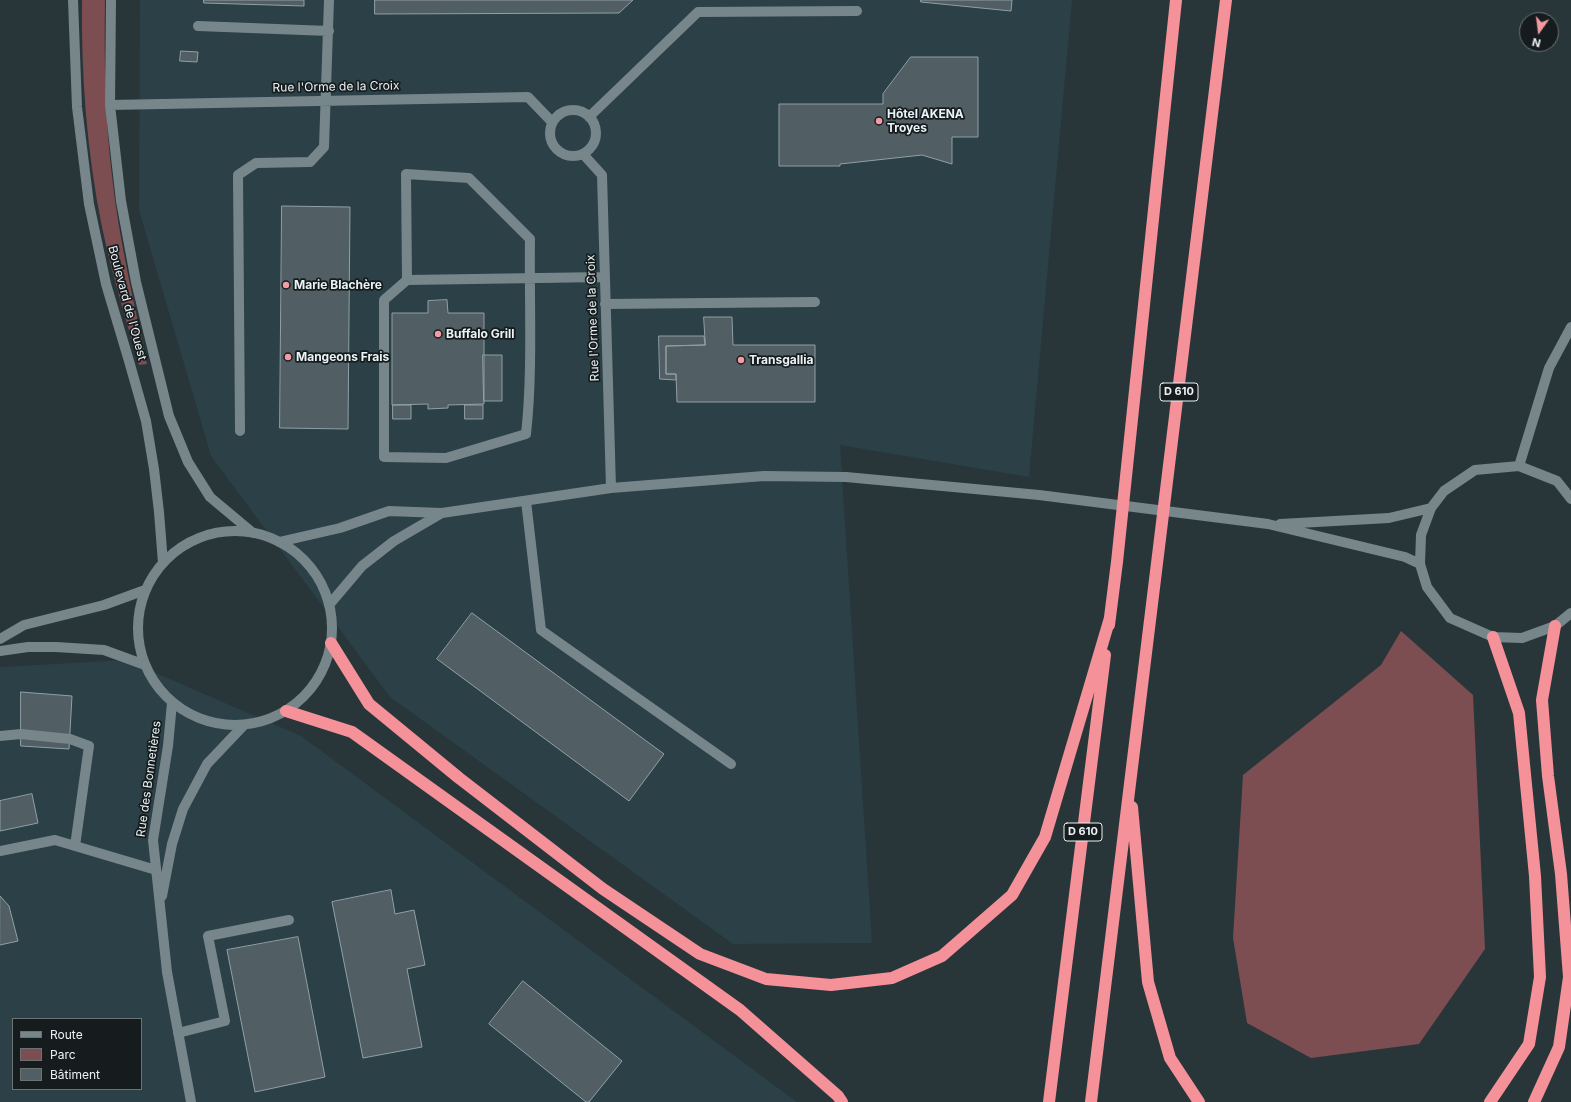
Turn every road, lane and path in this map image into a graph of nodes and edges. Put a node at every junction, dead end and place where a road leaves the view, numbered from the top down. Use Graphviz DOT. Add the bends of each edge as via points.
graph roads {
  1 [pos="74,0"];
  2 [pos="111,0"];
  3 [pos="329,0"];
  4 [pos="1176,0"];
  5 [pos="1226,0"];
  6 [pos="857,11"];
  7 [pos="198,26"];
  8 [pos="329,31"];
  9 [pos="327,100"];
  10 [pos="110,105"];
  11 [pos="590,117"];
  12 [pos="552,122"];
  13 [pos="583,154"];
  14 [pos="605,277"];
  15 [pos="530,278"];
  16 [pos="407,280"];
  17 [pos="815,302"];
  18 [pos="605,304"];
  19 [pos="1571,327"];
  20 [pos="240,431"];
  21 [pos="1519,466"];
  22 [pos="611,488"];
  23 [pos="1571,499"];
  24 [pos="526,501"];
  25 [pos="1431,508"];
  26 [pos="442,513"];
  27 [pos="1268,524"];
  28 [pos="253,533"];
  29 [pos="279,542"];
  30 [pos="163,563"];
  31 [pos="1420,564"];
  32 [pos="145,590"];
  33 [pos="329,605"];
  34 [pos="1571,613"];
  35 [pos="1110,618"];
  36 [pos="1555,626"];
  37 [pos="1492,637"];
  38 [pos="0,640"];
  39 [pos="331,643"];
  40 [pos="0,651"];
  41 [pos="145,665"];
  42 [pos="172,703"];
  43 [pos="286,711"];
  44 [pos="244,725"];
  45 [pos="0,736"];
  46 [pos="731,764"];
  47 [pos="1130,784"];
  48 [pos="75,846"];
  49 [pos="0,851"];
  50 [pos="156,870"];
  51 [pos="160,908"];
  52 [pos="289,920"];
  53 [pos="178,1034"];
  54 [pos="192,1102"];
  55 [pos="842,1102"];
  56 [pos="1049,1102"];
  57 [pos="1091,1102"];
  58 [pos="1199,1102"];
  59 [pos="1490,1102"];
  60 [pos="1534,1102"];
  1 -- 30 [label="street, Boulevard de l'Ouest" via="77,107 89,204 106,284 146,420 155,476"];
  2 -- 10 [label="street, Boulevard de l'Ouest"];
  3 -- 8 [label="street"];
  4 -- 35 [label="highway, D 610"];
  5 -- 47 [label="highway, D 610"];
  6 -- 11 [label="street" via="698,12"];
  7 -- 8 [label="street"];
  8 -- 9 [label="street"];
  9 -- 10 [label="street, Rue l'Orme de la Croix"];
  9 -- 12 [label="street, Rue l'Orme de la Croix" via="528,97"];
  9 -- 20 [label="street" via="324,147 310,162 256,163 238,175"];
  10 -- 28 [label="street, Boulevard de l'Ouest" via="121,201 136,282 169,416 188,462 210,497"];
  11 -- 12 [label="street" via="570,110 557,116"];
  11 -- 13 [label="street" via="594,123 596,137 594,144"];
  12 -- 13 [label="street" via="549,136 556,149 569,156"];
  13 -- 14 [label="street, Rue l'Orme de la Croix" via="602,175"];
  14 -- 15 [label="street"];
  14 -- 18 [label="street, Rue l'Orme de la Croix"];
  15 -- 16 [label="street"];
  15 -- 16 [label="street" via="530,238 469,178 406,174"];
  15 -- 16 [label="street" via="529,407 526,434 446,458 384,457 384,300"];
  17 -- 18 [label="street"];
  18 -- 22 [label="street, Rue l'Orme de la Croix"];
  19 -- 21 [label="street" via="1549,368"];
  21 -- 23 [label="street" via="1557,481"];
  21 -- 25 [label="street" via="1475,470 1444,491"];
  22 -- 24 [label="street"];
  22 -- 27 [label="street" via="764,476 846,477 1039,495"];
  24 -- 26 [label="street"];
  24 -- 46 [label="street" via="541,630"];
  25 -- 27 [label="street" via="1389,518"];
  25 -- 31 [label="street" via="1421,535"];
  26 -- 29 [label="street" via="389,511 340,528"];
  26 -- 33 [label="street" via="394,541 362,566"];
  27 -- 31 [label="street" via="1405,557"];
  28 -- 29 [label="street"];
  28 -- 30 [label="street" via="228,532 204,536 182,547"];
  29 -- 33 [label="street" via="302,558 319,579"];
  30 -- 32 [label="street"];
  31 -- 37 [label="street" via="1427,587 1450,618"];
  32 -- 38 [label="street" via="104,604 24,625"];
  32 -- 41 [label="street" via="138,615 138,640"];
  33 -- 39 [label="street"];
  34 -- 36 [label="street"];
  35 -- 39 [label="highway" via="1045,837 1012,895 942,956 892,978 831,985 766,979 700,954 603,889 459,778 370,704"];
  35 -- 56 [label="highway, D 610"];
  36 -- 37 [label="street" via="1522,638"];
  36 -- 60 [label="highway" via="1542,700 1569,976 1559,1047"];
  37 -- 59 [label="highway" via="1519,713 1535,876 1540,977 1529,1044"];
  39 -- 43 [label="street" via="323,669 308,693"];
  40 -- 41 [label="street" via="28,647 104,650"];
  41 -- 42 [label="street" via="156,685"];
  42 -- 44 [label="street" via="194,716 212,722"];
  42 -- 50 [label="street, Rue des Bonnetières" via="168,746 152,840"];
  43 -- 44 [label="street" via="266,720"];
  43 -- 55 [label="highway" via="352,732 740,1010"];
  44 -- 51 [label="street, Rue des Bonnetières" via="207,764 183,809 172,844"];
  45 -- 48 [label="street" via="21,734 70,738 90,746"];
  47 -- 57 [label="highway, D 610"];
  47 -- 58 [label="highway" via="1148,982 1170,1058"];
  48 -- 49 [label="street" via="55,840"];
  48 -- 50 [label="street"];
  50 -- 51 [label="street, Rue des Bonnetières"];
  51 -- 53 [label="street, Rue des Bonnetières" via="167,972"];
  52 -- 53 [label="street" via="208,936 225,1021"];
  53 -- 54 [label="street, Rue des Bonnetières"];
}
